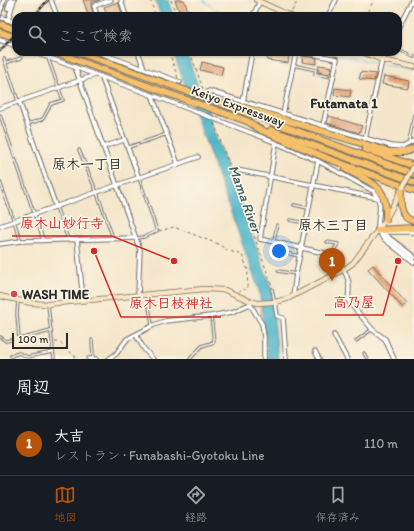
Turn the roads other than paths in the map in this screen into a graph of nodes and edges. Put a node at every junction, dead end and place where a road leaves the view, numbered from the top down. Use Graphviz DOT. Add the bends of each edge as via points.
graph roads {
  1 [pos="4,0"];
  2 [pos="11,0"];
  3 [pos="14,0"];
  4 [pos="51,0"];
  5 [pos="111,0"];
  6 [pos="121,0"];
  7 [pos="259,0"];
  8 [pos="336,0"];
  9 [pos="412,0"];
  10 [pos="7,6"];
  11 [pos="56,12"];
  12 [pos="96,12"];
  13 [pos="125,12"];
  14 [pos="254,12"];
  15 [pos="283,12"];
  16 [pos="330,12"];
  17 [pos="0,13"];
  18 [pos="0,17"];
  19 [pos="8,20"];
  20 [pos="402,20"];
  21 [pos="12,22"];
  22 [pos="0,24"];
  23 [pos="12,28"];
  24 [pos="0,32"];
  25 [pos="12,36"];
  26 [pos="0,40"];
  27 [pos="12,44"];
  28 [pos="402,50"];
  29 [pos="22,56"];
  30 [pos="43,56"];
  31 [pos="65,56"];
  32 [pos="89,56"];
  33 [pos="109,56"];
  34 [pos="140,56"];
  35 [pos="251,56"];
  36 [pos="295,56"];
  37 [pos="324,56"];
  38 [pos="372,56"];
  39 [pos="384,56"];
  40 [pos="414,57"];
  41 [pos="48,58"];
  42 [pos="4,59"];
  43 [pos="382,60"];
  44 [pos="5,63"];
  45 [pos="293,65"];
  46 [pos="413,66"];
  47 [pos="75,67"];
  48 [pos="144,68"];
  49 [pos="96,75"];
  50 [pos="101,76"];
  51 [pos="334,77"];
  52 [pos="80,81"];
  53 [pos="180,82"];
  54 [pos="58,88"];
  55 [pos="209,91"];
  56 [pos="152,95"];
  57 [pos="212,100"];
  58 [pos="19,101"];
  59 [pos="243,102"];
  60 [pos="0,108"];
  61 [pos="283,114"];
  62 [pos="414,115"];
  63 [pos="0,116"];
  64 [pos="247,121"];
  65 [pos="27,124"];
  66 [pos="301,125"];
  67 [pos="323,126"];
  68 [pos="167,134"];
  69 [pos="365,139"];
  70 [pos="124,140"];
  71 [pos="414,141"];
  72 [pos="276,143"];
  73 [pos="411,146"];
  74 [pos="103,147"];
  75 [pos="127,147"];
  76 [pos="79,150"];
  77 [pos="198,157"];
  78 [pos="329,159"];
  79 [pos="318,161"];
  80 [pos="178,164"];
  81 [pos="414,166"];
  82 [pos="237,170"];
  83 [pos="414,174"];
  84 [pos="271,177"];
  85 [pos="138,178"];
  86 [pos="0,182"];
  87 [pos="414,182"];
  88 [pos="313,185"];
  89 [pos="117,186"];
  90 [pos="402,189"];
  91 [pos="414,190"];
  92 [pos="97,193"];
  93 [pos="378,198"];
  94 [pos="294,205"];
  95 [pos="56,207"];
  96 [pos="308,208"];
  97 [pos="34,214"];
  98 [pos="386,219"];
  99 [pos="290,220"];
  100 [pos="14,221"];
  101 [pos="414,221"];
  102 [pos="306,223"];
  103 [pos="277,225"];
  104 [pos="0,226"];
  105 [pos="414,228"];
  106 [pos="378,230"];
  107 [pos="414,232"];
  108 [pos="113,238"];
  109 [pos="135,238"];
  110 [pos="77,239"];
  111 [pos="68,240"];
  112 [pos="21,241"];
  113 [pos="44,241"];
  114 [pos="273,242"];
  115 [pos="327,242"];
  116 [pos="0,244"];
  117 [pos="301,248"];
  118 [pos="282,252"];
  119 [pos="331,254"];
  120 [pos="299,256"];
  121 [pos="414,257"];
  122 [pos="414,262"];
  123 [pos="344,270"];
  124 [pos="278,271"];
  125 [pos="296,274"];
  126 [pos="272,288"];
  127 [pos="138,294"];
  128 [pos="147,294"];
  129 [pos="0,296"];
  130 [pos="293,296"];
  131 [pos="83,300"];
  132 [pos="18,301"];
  133 [pos="250,302"];
  134 [pos="274,302"];
  135 [pos="48,304"];
  136 [pos="211,316"];
  137 [pos="152,326"];
  138 [pos="372,329"];
  139 [pos="51,331"];
  140 [pos="136,335"];
  141 [pos="334,335"];
  142 [pos="0,337"];
  143 [pos="11,340"];
  144 [pos="92,340"];
  145 [pos="356,340"];
  146 [pos="315,351"];
  147 [pos="53,352"];
  148 [pos="364,353"];
  149 [pos="11,356"];
  150 [pos="54,359"];
  151 [pos="88,359"];
  152 [pos="95,359"];
  153 [pos="109,359"];
  154 [pos="153,359"];
  155 [pos="190,359"];
  156 [pos="264,359"];
  157 [pos="286,359"];
  158 [pos="319,359"];
  159 [pos="346,359"];
  160 [pos="367,359"];
  161 [pos="393,359"];
  1 -- 17 [label="street"];
  2 -- 10 [label="street"];
  3 -- 19 [label="street"];
  4 -- 11 [label="street"];
  5 -- 12 [label="street" via="94,6"];
  6 -- 13 [label="street"];
  7 -- 14 [label="street"];
  7 -- 15 [label="main road"];
  8 -- 16 [label="street"];
  9 -- 20 [label="street"];
  18 -- 19 [label="street"];
  19 -- 21 [label="street"];
  22 -- 23 [label="highway"];
  24 -- 25 [label="highway"];
  26 -- 27 [label="street"];
  28 -- 40 [label="lane"];
  29 -- 44 [label="lane"];
  30 -- 41 [label="street"];
  31 -- 64 [label="highway, Keiyo Expressway, bridge"];
  32 -- 57 [label="highway, Keiyo Expressway, bridge"];
  33 -- 48 [label="street"];
  34 -- 48 [label="street"];
  35 -- 59 [label="street"];
  36 -- 45 [label="street"];
  37 -- 51 [label="street" via="337,59"];
  38 -- 43 [label="main road"];
  39 -- 43 [label="street"];
  41 -- 47 [label="street"];
  41 -- 54 [label="lane"];
  42 -- 44 [label="lane"];
  43 -- 46 [label="main road"];
  43 -- 69 [label="street"];
  44 -- 58 [label="lane"];
  45 -- 51 [label="lane" via="316,70 315,74"];
  45 -- 61 [label="street"];
  47 -- 49 [label="street"];
  47 -- 52 [label="street"];
  48 -- 53 [label="street"];
  49 -- 50 [label="street"];
  49 -- 52 [label="street"];
  50 -- 56 [label="street"];
  50 -- 70 [label="street"];
  51 -- 67 [label="street"];
  52 -- 54 [label="street"];
  52 -- 74 [label="street"];
  54 -- 58 [label="street"];
  54 -- 65 [label="lane" via="63,100 51,104 43,119"];
  55 -- 59 [label="street"];
  56 -- 68 [label="street"];
  56 -- 72 [label="street"];
  57 -- 66 [label="highway"];
  57 -- 83 [label="highway, Keiyo Expressway"];
  58 -- 60 [label="street"];
  58 -- 65 [label="street"];
  59 -- 61 [label="street"];
  61 -- 67 [label="street"];
  62 -- 73 [label="lane"];
  63 -- 97 [label="lane"];
  64 -- 78 [label="highway" via="261,130"];
  64 -- 87 [label="highway, Keiyo Expressway"];
  65 -- 95 [label="street"];
  66 -- 73 [label="highway" via="390,152 405,152"];
  66 -- 81 [label="highway"];
  67 -- 69 [label="street"];
  68 -- 75 [label="lane"];
  68 -- 80 [label="street"];
  69 -- 73 [label="street" via="391,146"];
  70 -- 74 [label="street"];
  70 -- 75 [label="street"];
  71 -- 73 [label="street"];
  72 -- 79 [label="street"];
  72 -- 84 [label="street"];
  74 -- 89 [label="street"];
  75 -- 85 [label="street"];
  76 -- 92 [label="lane"];
  77 -- 80 [label="street"];
  78 -- 91 [label="highway"];
  78 -- 98 [label="highway" via="378,187 384,198"];
  79 -- 88 [label="street"];
  79 -- 93 [label="street" via="374,190"];
  80 -- 85 [label="street"];
  81 -- 90 [label="main road, bridge"];
  82 -- 84 [label="street"];
  84 -- 88 [label="street"];
  84 -- 114 [label="street" via="260,238"];
  85 -- 89 [label="street"];
  85 -- 109 [label="lane" via="157,232"];
  86 -- 100 [label="lane"];
  88 -- 93 [label="street"];
  88 -- 96 [label="street"];
  89 -- 92 [label="street"];
  89 -- 109 [label="street"];
  90 -- 98 [label="main road"];
  90 -- 101 [label="highway" via="402,213 407,219"];
  92 -- 95 [label="street"];
  92 -- 108 [label="lane"];
  93 -- 106 [label="street"];
  94 -- 96 [label="lane"];
  95 -- 97 [label="street"];
  95 -- 111 [label="lane"];
  96 -- 102 [label="street"];
  97 -- 100 [label="street"];
  97 -- 113 [label="lane"];
  98 -- 106 [label="main road"];
  99 -- 102 [label="lane"];
  100 -- 104 [label="street"];
  100 -- 112 [label="lane"];
  102 -- 117 [label="street"];
  103 -- 114 [label="lane"];
  105 -- 106 [label="highway"];
  106 -- 107 [label="street"];
  106 -- 121 [label="street"];
  106 -- 122 [label="street"];
  106 -- 123 [label="main road" via="357,258"];
  108 -- 109 [label="street"];
  108 -- 110 [label="street"];
  109 -- 127 [label="street" via="140,250"];
  110 -- 111 [label="street"];
  110 -- 131 [label="street"];
  111 -- 113 [label="street"];
  112 -- 113 [label="street"];
  112 -- 116 [label="street"];
  114 -- 117 [label="street"];
  115 -- 119 [label="lane" via="338,244"];
  117 -- 119 [label="street"];
  117 -- 120 [label="street"];
  118 -- 120 [label="lane"];
  119 -- 123 [label="street"];
  120 -- 125 [label="street"];
  123 -- 130 [label="main road"];
  123 -- 138 [label="street" via="350,284 349,302"];
  124 -- 125 [label="lane"];
  125 -- 130 [label="street"];
  126 -- 134 [label="lane"];
  127 -- 128 [label="main road"];
  127 -- 131 [label="main road"];
  128 -- 133 [label="main road" via="225,290"];
  128 -- 137 [label="lane"];
  129 -- 132 [label="main road"];
  130 -- 134 [label="main road"];
  131 -- 135 [label="main road"];
  132 -- 135 [label="main road"];
  132 -- 139 [label="lane" via="19,339"];
  133 -- 134 [label="main road"];
  133 -- 136 [label="street" via="232,312"];
  133 -- 156 [label="street" via="262,324"];
  134 -- 157 [label="street" via="277,316 283,318"];
  135 -- 139 [label="lane"];
  136 -- 137 [label="street" via="166,321"];
  136 -- 155 [label="lane" via="214,342 202,346"];
  137 -- 140 [label="street"];
  138 -- 145 [label="lane"];
  138 -- 161 [label="street" via="385,339"];
  139 -- 147 [label="lane"];
  140 -- 153 [label="street" via="128,339"];
  140 -- 154 [label="street"];
  141 -- 159 [label="street"];
  142 -- 143 [label="lane" via="6,341"];
  144 -- 152 [label="lane"];
  146 -- 158 [label="street"];
  147 -- 149 [label="lane" via="27,356 19,353"];
  147 -- 150 [label="lane"];
  148 -- 160 [label="lane"];
  151 -- 152 [label="street"];
}
